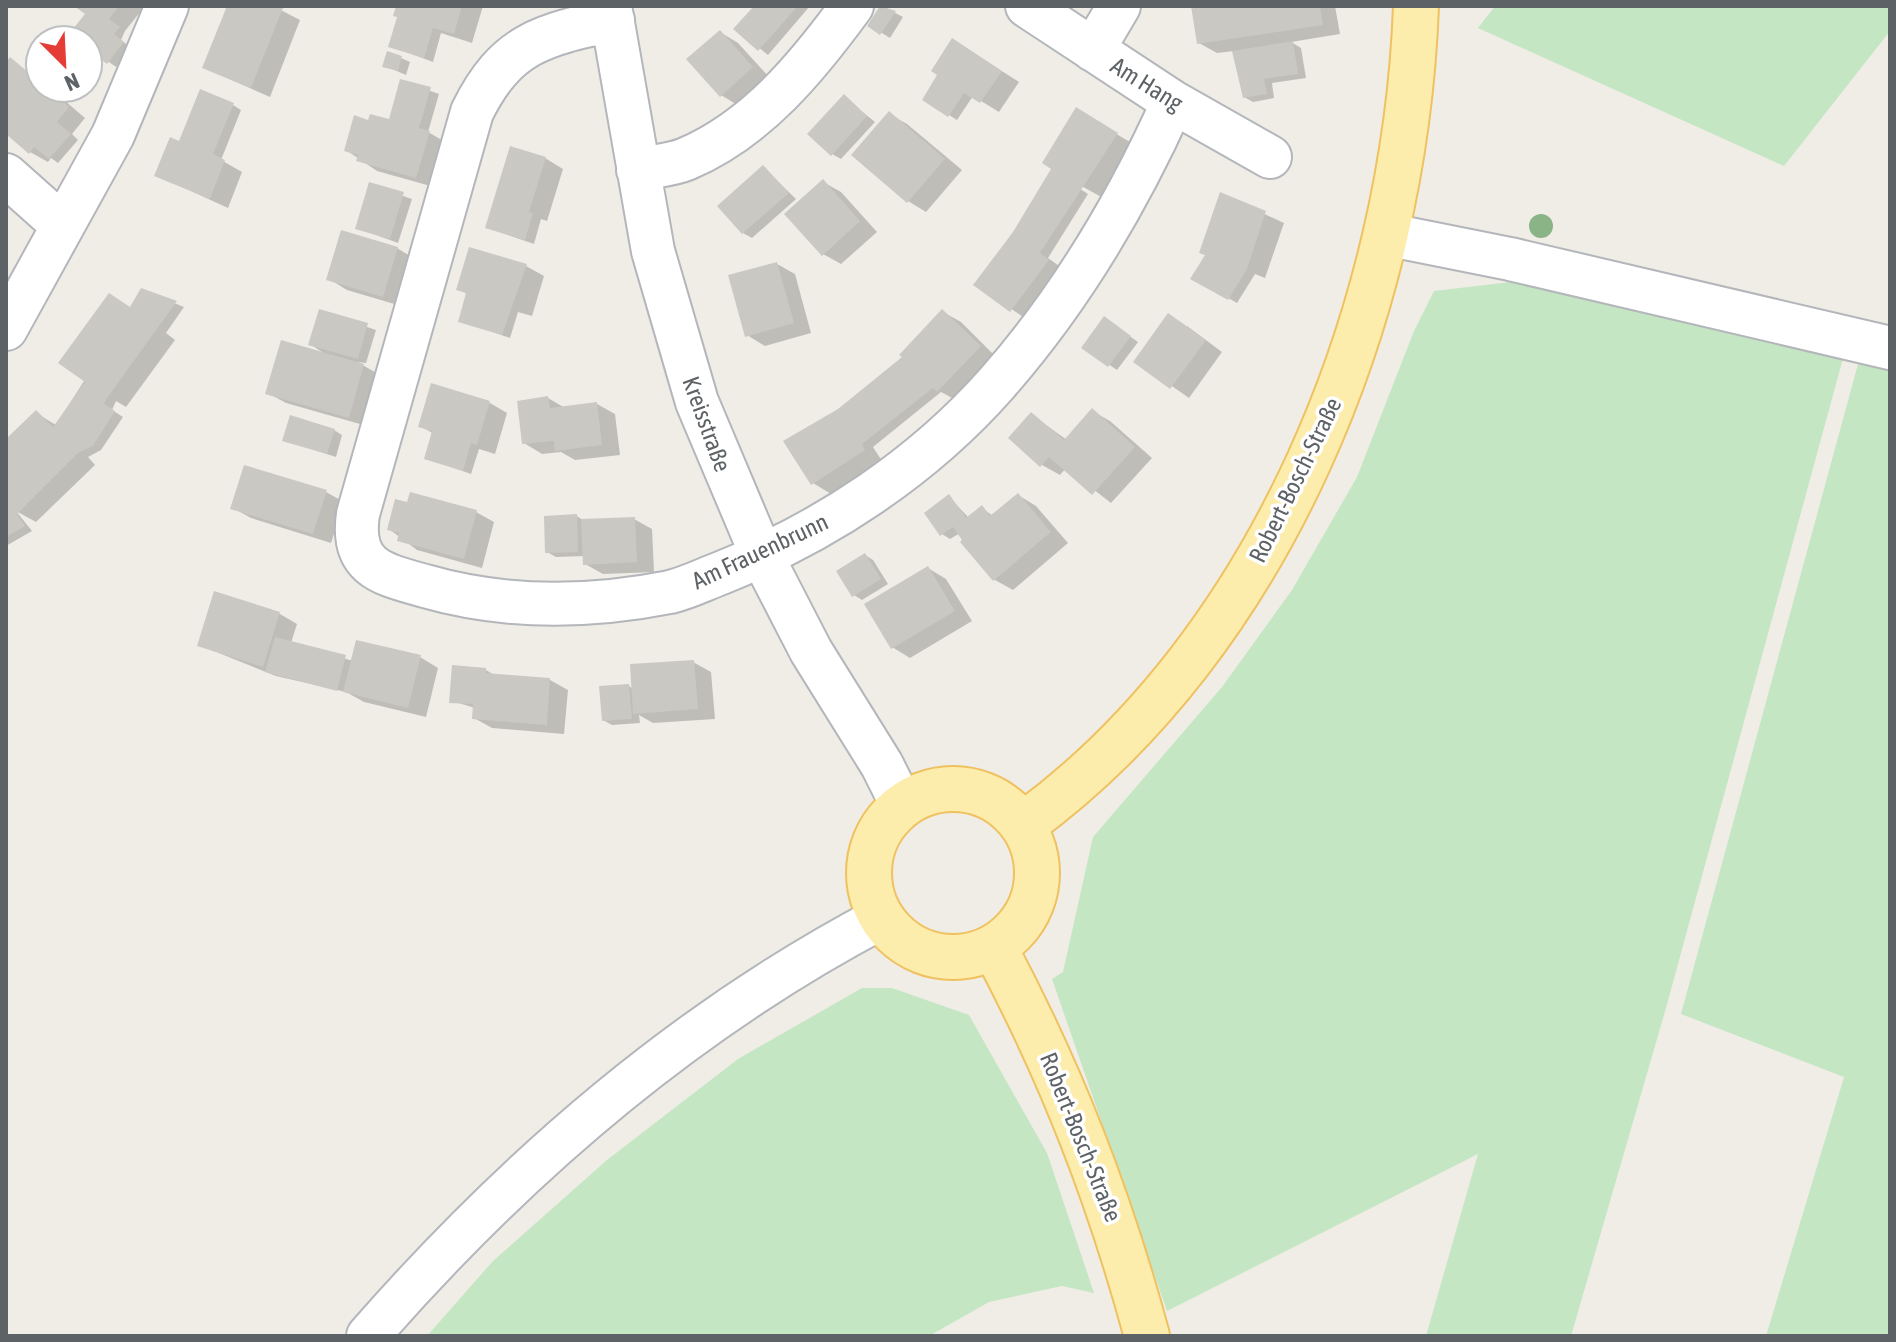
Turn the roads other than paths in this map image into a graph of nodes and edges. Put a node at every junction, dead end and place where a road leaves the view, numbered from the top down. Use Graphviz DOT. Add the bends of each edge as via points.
graph roads {
  1 [pos="167,6"];
  2 [pos="852,6"];
  3 [pos="1027,6"];
  4 [pos="1119,6"];
  5 [pos="1416,6"];
  6 [pos="611,13"];
  7 [pos="1093,50"];
  8 [pos="1173,102"];
  9 [pos="1270,157"];
  10 [pos="638,170"];
  11 [pos="6,175"];
  12 [pos="61,224"];
  13 [pos="1385,234"];
  14 [pos="6,329"];
  15 [pos="1890,348"];
  16 [pos="762,556"];
  17 [pos="902,805"];
  18 [pos="1023,825"];
  19 [pos="881,918"];
  20 [pos="994,947"];
  21 [pos="368,1336"];
  22 [pos="1147,1336"];
  1 -- 12 [label="street" via="113,135"];
  2 -- 10 [label="street" via="813,59 773,100 685,160"];
  3 -- 7 [label="street, Am Hang"];
  4 -- 7 [label="street"];
  5 -- 13 [label="main road, Robert-Bosch-Straße" via="1407,102"];
  6 -- 10 [label="street, Kreisstraße"];
  6 -- 16 [label="street, Am Frauenbrunn" via="526,46 502,64 472,112 358,514 358,543 380,574 456,595 530,604 592,603 673,591"];
  7 -- 8 [label="street, Am Hang"];
  8 -- 9 [label="street, Am Hang"];
  8 -- 16 [label="street, Am Frauenbrunn" via="1072,286 996,384 913,463 846,510"];
  10 -- 16 [label="street, Kreisstraße" via="676,338 729,484"];
  11 -- 12 [label="street"];
  12 -- 14 [label="street"];
  13 -- 15 [label="street"];
  13 -- 18 [label="main road, Robert-Bosch-Straße" via="1335,402 1299,484 1249,575 1202,649 1151,710 1062,796"];
  16 -- 17 [label="street, Kreisstraße"];
  17 -- 18 [label="main road" via="953,788 1004,805"];
  17 -- 19 [label="main road" via="884,823 868,870"];
  18 -- 20 [label="main road" via="1038,869 1035,892 1027,914"];
  19 -- 20 [label="main road" via="898,937 944,957"];
  19 -- 21 [label="street" via="738,1004 633,1082 515,1183"];
  20 -- 22 [label="main road, Robert-Bosch-Straße" via="1064,1087 1118,1230"];
}
